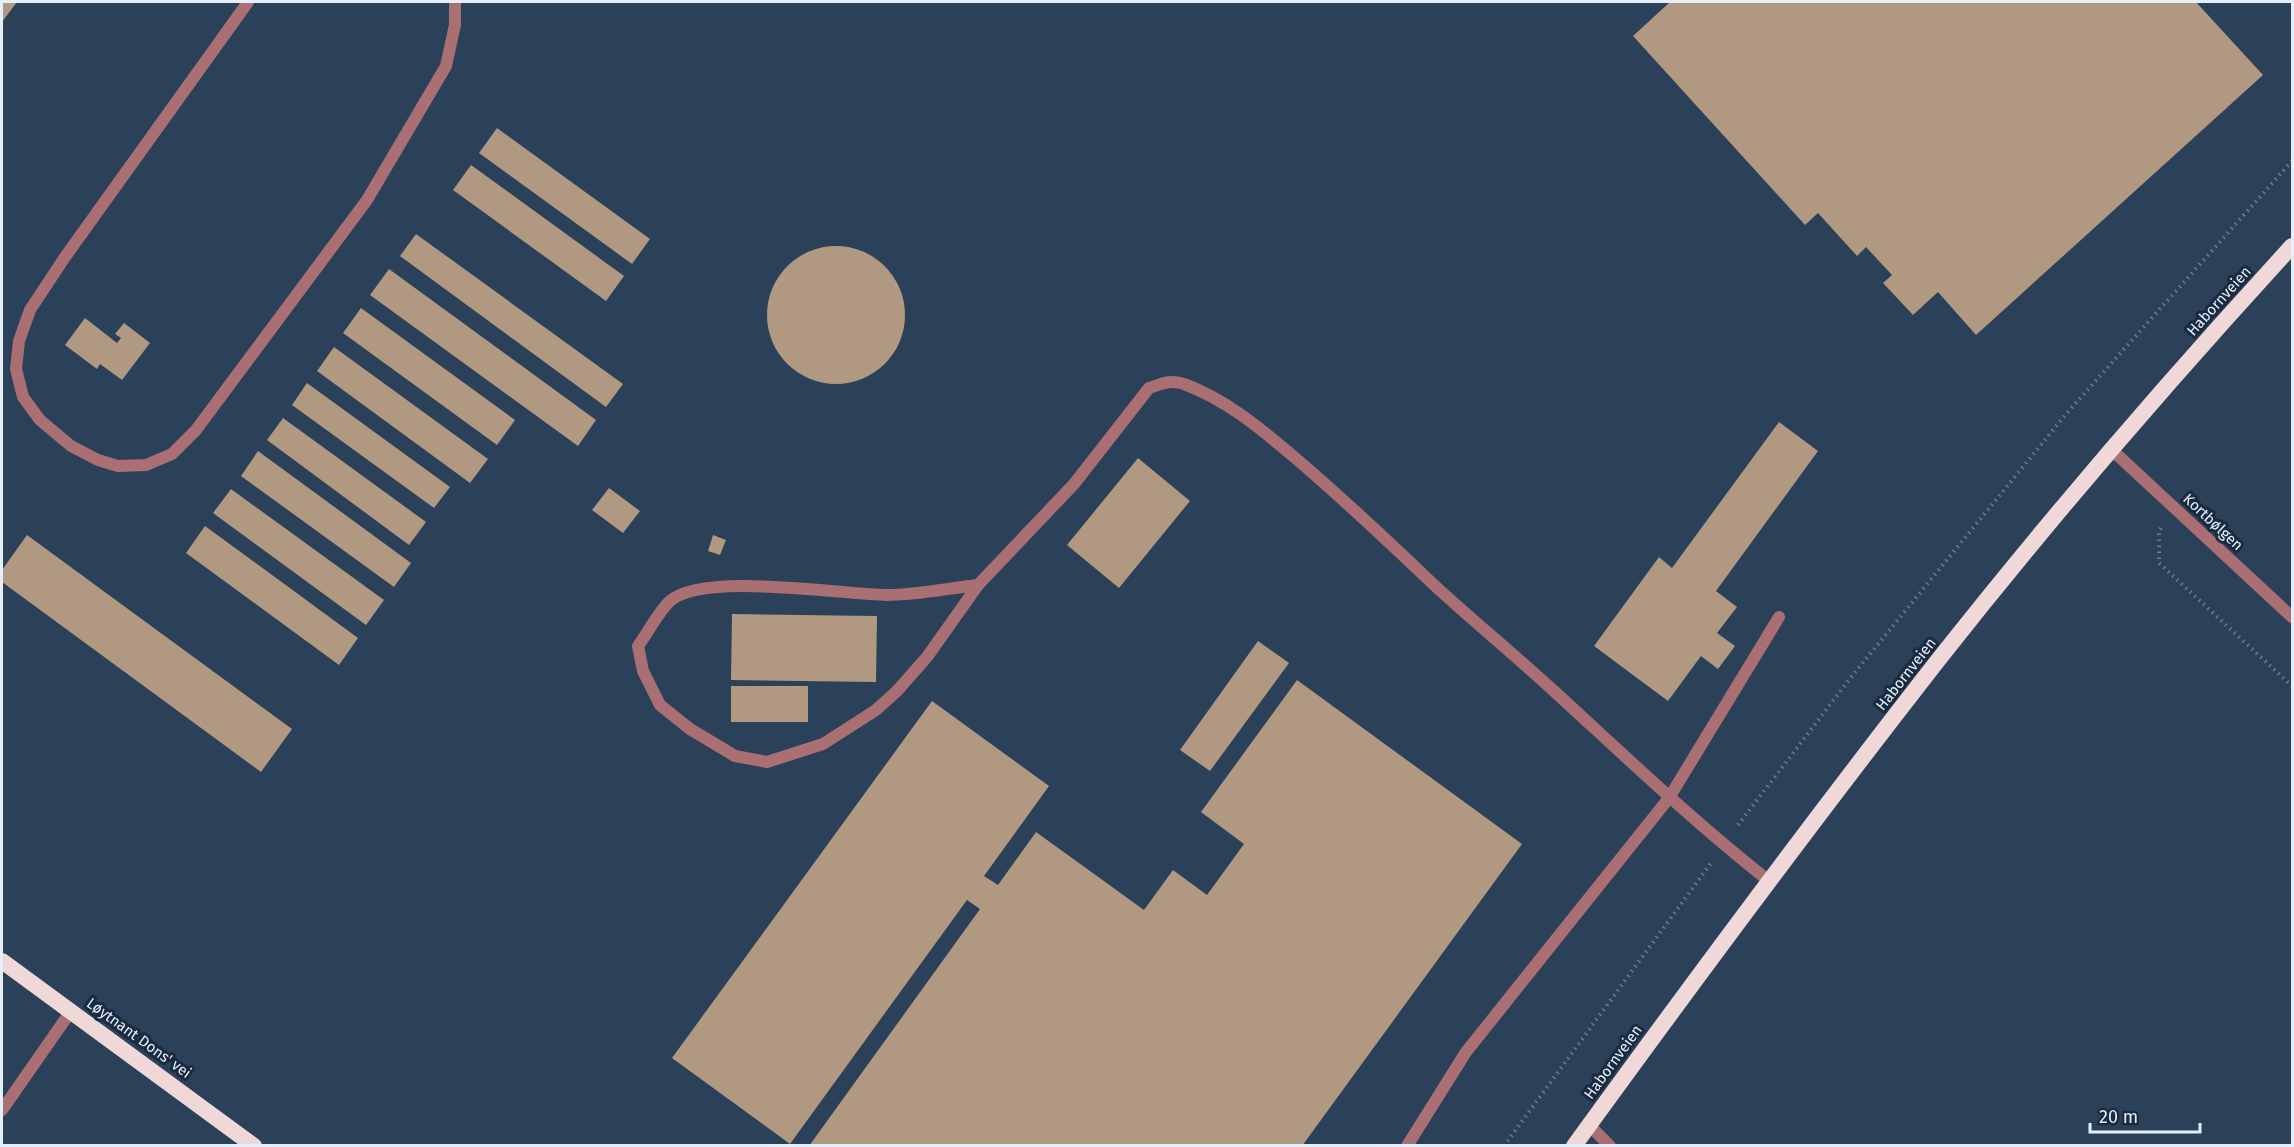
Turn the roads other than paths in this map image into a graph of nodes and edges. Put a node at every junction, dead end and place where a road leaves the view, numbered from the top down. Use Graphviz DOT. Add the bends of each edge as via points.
graph roads {
  1 [pos="248,2"];
  2 [pos="455,2"];
  3 [pos="2292,246"];
  4 [pos="2112,450"];
  5 [pos="978,585"];
  6 [pos="1779,617"];
  7 [pos="2292,617"];
  8 [pos="1669,798"];
  9 [pos="1769,881"];
  10 [pos="2,960"];
  11 [pos="70,1011"];
  12 [pos="2,1110"];
  13 [pos="1589,1125"];
  14 [pos="254,1146"];
  15 [pos="1407,1146"];
  16 [pos="1574,1146"];
  17 [pos="1610,1146"];
  1 -- 2 [label="street" via="65,257 30,310 19,341 16,369 23,397 40,420 71,446 118,466 146,465 171,454 196,430 367,200 446,66 456,25"];
  3 -- 4 [label="highway, Habornveien"];
  4 -- 7 [label="street, Kortbølgen"];
  4 -- 9 [label="highway, Habornveien" via="1940,658"];
  5 -- 5 [label="street" via="927,657 876,710 823,744 767,762 735,756 690,729 660,705 643,671 638,646 670,601 692,590 742,586 889,595"];
  5 -- 8 [label="street" via="1074,483 1149,388 1164,382 1182,383 1237,412 1335,492"];
  6 -- 8 [label="street"];
  8 -- 9 [label="street"];
  8 -- 15 [label="street" via="1466,1052"];
  9 -- 13 [label="highway, Habornveien"];
  10 -- 11 [label="highway, Løytnant Dons' vei"];
  11 -- 12 [label="street"];
  11 -- 14 [label="highway, Løytnant Dons' vei"];
  13 -- 16 [label="highway, Habornveien"];
  13 -- 17 [label="street"];
}
